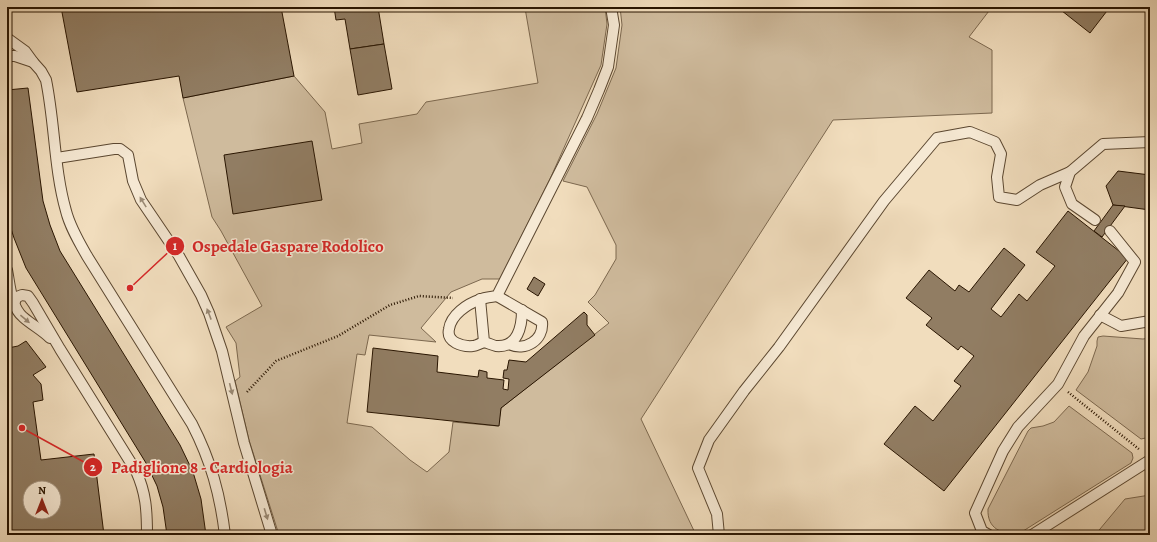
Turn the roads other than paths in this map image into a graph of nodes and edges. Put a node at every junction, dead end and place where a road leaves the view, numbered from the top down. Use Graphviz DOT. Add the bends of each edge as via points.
graph roads {
  1 [pos="611,7"];
  2 [pos="7,38"];
  3 [pos="7,56"];
  4 [pos="33,62"];
  5 [pos="1150,142"];
  6 [pos="56,158"];
  7 [pos="1070,172"];
  8 [pos="1095,220"];
  9 [pos="1110,231"];
  10 [pos="7,270"];
  11 [pos="497,296"];
  12 [pos="480,299"];
  13 [pos="14,303"];
  14 [pos="522,310"];
  15 [pos="1100,315"];
  16 [pos="1150,321"];
  17 [pos="484,342"];
  18 [pos="509,344"];
  19 [pos="60,348"];
  20 [pos="1147,457"];
  21 [pos="148,535"];
  22 [pos="225,535"];
  23 [pos="272,535"];
  24 [pos="719,535"];
  25 [pos="989,535"];
  26 [pos="1032,535"];
  1 -- 11 [label="lane" via="614,25 608,67 599,90"];
  2 -- 4 [label="lane" via="26,51"];
  3 -- 4 [label="lane"];
  4 -- 6 [label="lane" via="46,80"];
  5 -- 7 [label="lane" via="1103,144"];
  6 -- 22 [label="lane" via="66,213 79,242 201,440 218,489"];
  6 -- 23 [label="lane, one-way" via="120,149 128,155 133,181 141,200 179,256 209,313 222,351 244,443"];
  7 -- 8 [label="lane" via="1065,186 1072,204"];
  7 -- 24 [label="lane" via="1040,185 1017,200 999,197 997,177 1001,154 995,142 970,132 937,138 884,202 780,347 709,440 698,468 717,514"];
  9 -- 15 [label="lane" via="1135,262 1118,293"];
  10 -- 13 [label="lane"];
  11 -- 12 [label="lane"];
  11 -- 14 [label="lane"];
  12 -- 17 [label="lane"];
  12 -- 17 [label="lane" via="464,308 453,319 448,330 456,344 473,346"];
  13 -- 19 [label="lane, one-way" via="21,316 44,332"];
  13 -- 19 [label="lane" via="17,297 28,296"];
  14 -- 18 [label="lane" via="522,323 516,338"];
  14 -- 18 [label="lane" via="542,322 543,330 539,338 527,345 515,347"];
  15 -- 16 [label="lane" via="1120,326"];
  15 -- 25 [label="lane" via="1084,336 1058,384 1018,427 1002,451 975,512 982,531"];
  17 -- 18 [label="lane" via="497,346"];
  19 -- 21 [label="lane" via="136,471 145,493"];
  20 -- 26 [label="lane"];
}
